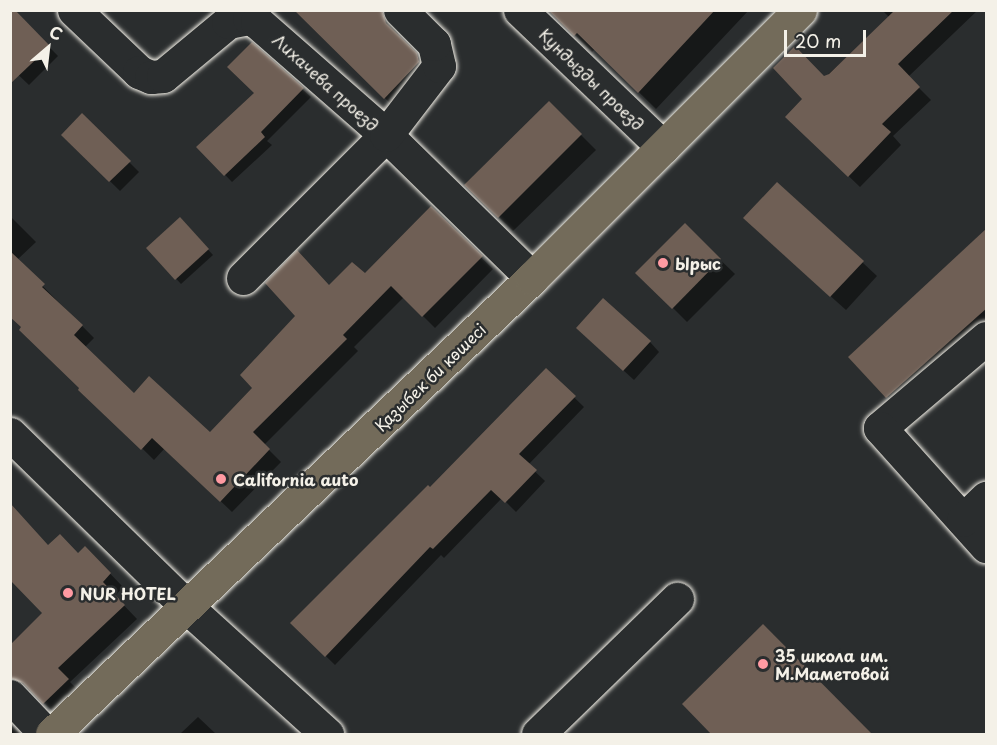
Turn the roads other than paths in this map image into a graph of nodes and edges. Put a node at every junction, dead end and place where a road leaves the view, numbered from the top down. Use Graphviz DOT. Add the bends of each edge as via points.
graph roads {
  1 [pos="74,10"];
  2 [pos="400,10"];
  3 [pos="520,10"];
  4 [pos="800,10"];
  5 [pos="386,135"];
  6 [pos="663,147"];
  7 [pos="243,278"];
  8 [pos="532,278"];
  9 [pos="987,338"];
  10 [pos="10,434"];
  11 [pos="987,498"];
  12 [pos="963,520"];
  13 [pos="987,546"];
  14 [pos="677,599"];
  15 [pos="188,608"];
  16 [pos="10,696"];
  17 [pos="46,735"];
  18 [pos="52,735"];
  19 [pos="327,735"];
  20 [pos="537,735"];
  1 -- 5 [label="street, Лихачева проезд" via="139,72 150,77 163,76 228,22 249,18 265,27"];
  2 -- 5 [label="street" via="434,44 439,66"];
  3 -- 6 [label="street, Кундызды проезд"];
  4 -- 6 [label="main road, Қазыбек би көшесі"];
  5 -- 7 [label="street"];
  5 -- 8 [label="street, Лихачева проезд"];
  6 -- 8 [label="main road, Қазыбек би көшесі"];
  8 -- 15 [label="main road, Қазыбек би көшесі"];
  9 -- 12 [label="street" via="880,428"];
  10 -- 15 [label="street"];
  11 -- 12 [label="street"];
  12 -- 13 [label="street"];
  14 -- 20 [label="street"];
  15 -- 18 [label="main road, Қазыбек би көшесі"];
  15 -- 19 [label="street"];
  16 -- 17 [label="street"];
}
